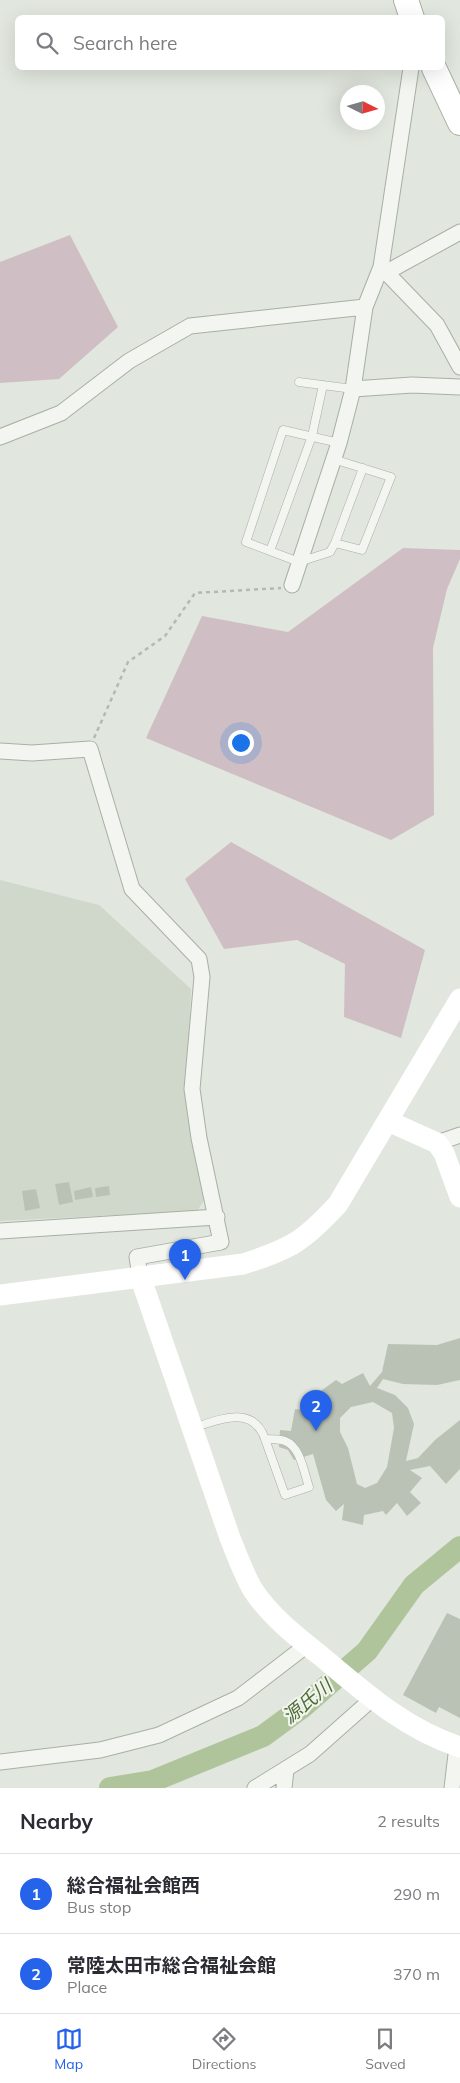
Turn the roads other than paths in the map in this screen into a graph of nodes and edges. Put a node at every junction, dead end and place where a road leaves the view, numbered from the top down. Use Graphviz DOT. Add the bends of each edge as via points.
graph roads {
  1 [pos="406,0"];
  2 [pos="411,15"];
  3 [pos="411,70"];
  4 [pos="435,70"];
  5 [pos="460,123"];
  6 [pos="460,232"];
  7 [pos="384,270"];
  8 [pos="365,307"];
  9 [pos="460,367"];
  10 [pos="299,382"];
  11 [pos="324,385"];
  12 [pos="460,387"];
  13 [pos="353,389"];
  14 [pos="312,436"];
  15 [pos="0,437"];
  16 [pos="339,443"];
  17 [pos="333,459"];
  18 [pos="363,468"];
  19 [pos="335,543"];
  20 [pos="270,551"];
  21 [pos="299,562"];
  22 [pos="292,585"];
  23 [pos="0,751"];
  24 [pos="460,999"];
  25 [pos="388,1121"];
  26 [pos="460,1136"];
  27 [pos="436,1143"];
  28 [pos="460,1197"];
  29 [pos="217,1217"];
  30 [pos="0,1231"];
  31 [pos="140,1276"];
  32 [pos="0,1294"];
  33 [pos="193,1428"];
  34 [pos="265,1439"];
  35 [pos="312,1649"];
  36 [pos="367,1694"];
  37 [pos="458,1746"];
  38 [pos="0,1762"];
  39 [pos="286,1770"];
  40 [pos="256,1788"];
  41 [pos="284,1788"];
  42 [pos="452,1788"];
  1 -- 2 [label="main road"];
  3 -- 7 [label="street"];
  4 -- 5 [label="main road"];
  6 -- 7 [label="street"];
  7 -- 8 [label="street"];
  7 -- 9 [label="street" via="437,325"];
  8 -- 13 [label="street"];
  8 -- 15 [label="street" via="190,326 129,361 61,413"];
  10 -- 11 [label="lane"];
  11 -- 13 [label="lane"];
  11 -- 14 [label="lane"];
  12 -- 13 [label="street" via="412,385"];
  13 -- 16 [label="street"];
  14 -- 16 [label="lane"];
  14 -- 20 [label="lane"];
  14 -- 20 [label="lane" via="283,430 246,542"];
  16 -- 17 [label="street"];
  17 -- 18 [label="lane"];
  17 -- 21 [label="street"];
  18 -- 19 [label="lane"];
  18 -- 19 [label="lane" via="391,477 362,550"];
  19 -- 21 [label="lane" via="330,552"];
  20 -- 21 [label="lane"];
  21 -- 22 [label="street"];
  23 -- 29 [label="street" via="32,753 90,749 132,889 199,959 202,977 192,1089 199,1138"];
  24 -- 25 [label="street"];
  25 -- 27 [label="street"];
  25 -- 31 [label="street" via="338,1204 315,1229 294,1245 243,1264"];
  26 -- 27 [label="street"];
  27 -- 28 [label="street" via="444,1153"];
  29 -- 30 [label="street"];
  29 -- 31 [label="street" via="221,1242 137,1257"];
  31 -- 32 [label="street"];
  31 -- 33 [label="street"];
  33 -- 34 [label="lane" via="240,1416 262,1429"];
  33 -- 35 [label="street" via="241,1566 264,1604"];
  34 -- 34 [label="lane" via="292,1445 309,1487 285,1495"];
  35 -- 36 [label="street"];
  35 -- 38 [label="street" via="238,1698 158,1735 100,1750"];
  36 -- 37 [label="street" via="417,1729"];
  36 -- 39 [label="street" via="310,1754"];
  37 -- 42 [label="street"];
  39 -- 40 [label="street"];
  39 -- 41 [label="street"];
}
